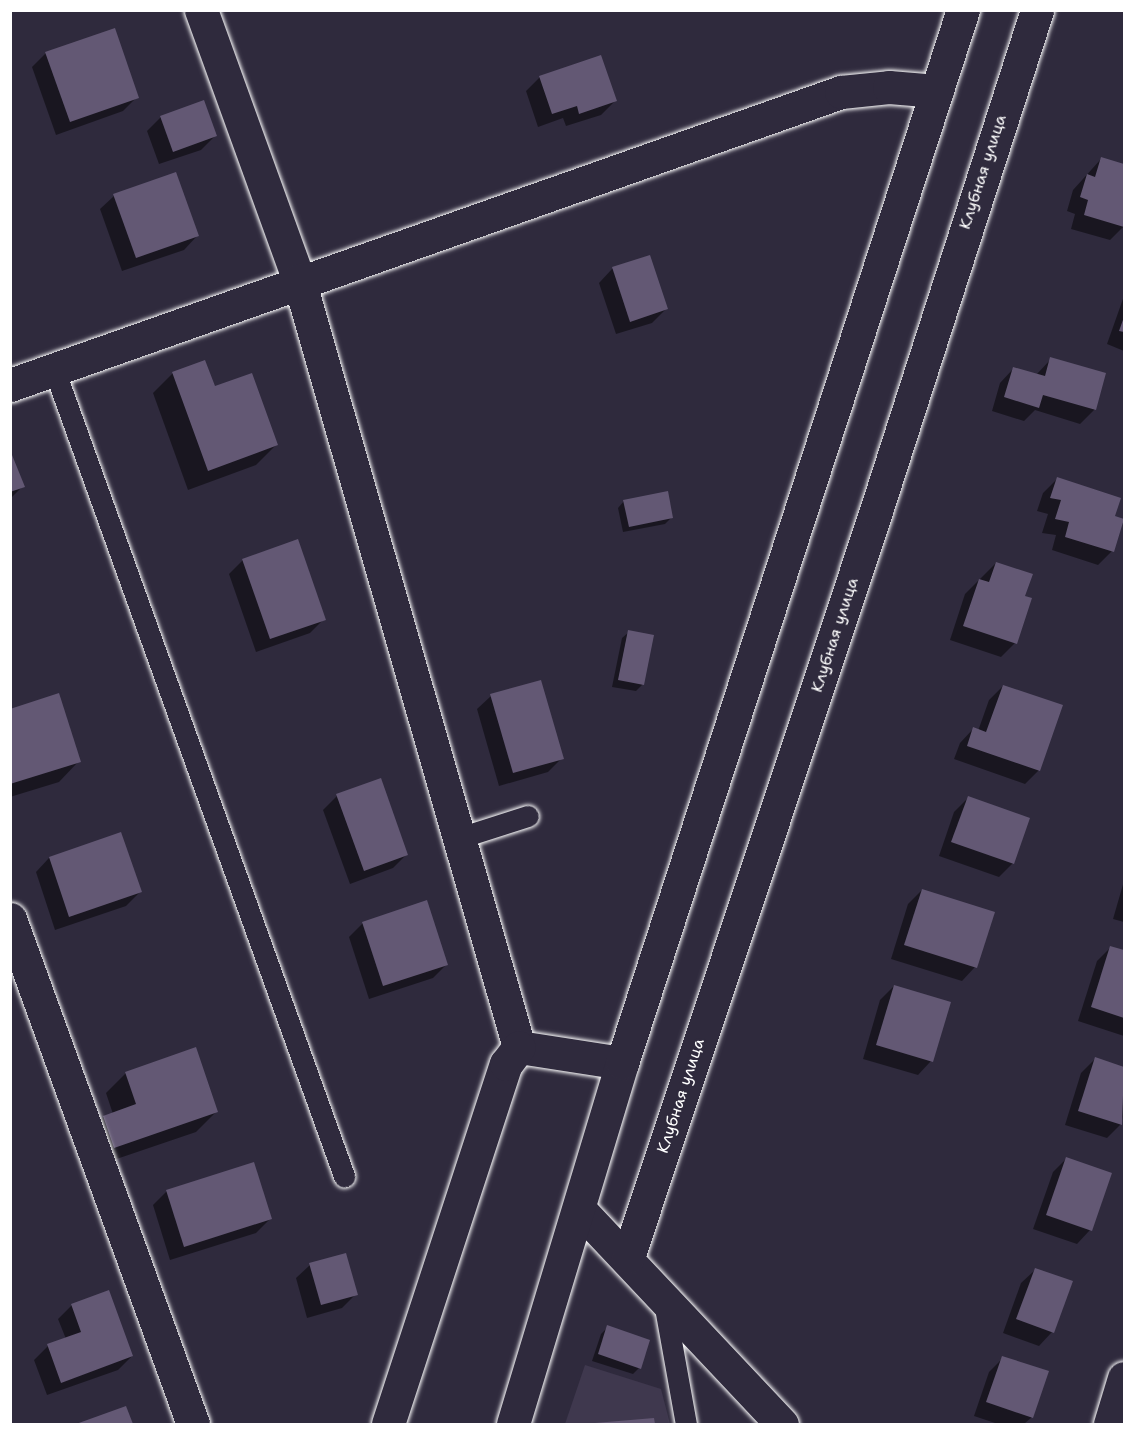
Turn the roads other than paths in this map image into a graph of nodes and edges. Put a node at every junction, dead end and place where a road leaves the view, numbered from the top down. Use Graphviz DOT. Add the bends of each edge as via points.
graph roads {
  1 [pos="201,10"];
  2 [pos="963,10"];
  3 [pos="1037,10"];
  4 [pos="937,91"];
  5 [pos="298,280"];
  6 [pos="54,369"];
  7 [pos="10,385"];
  8 [pos="528,816"];
  9 [pos="462,837"];
  10 [pos="10,919"];
  11 [pos="519,1047"];
  12 [pos="622,1063"];
  13 [pos="344,1176"];
  14 [pos="581,1212"];
  15 [pos="628,1257"];
  16 [pos="664,1302"];
  17 [pos="1125,1378"];
  18 [pos="193,1425"];
  19 [pos="388,1425"];
  20 [pos="513,1425"];
  21 [pos="686,1425"];
  22 [pos="782,1425"];
  23 [pos="1110,1425"];
  1 -- 5 [label="street"];
  2 -- 4 [label="street"];
  3 -- 15 [label="street, Клубная улица" via="876,511"];
  4 -- 5 [label="street" via="889,87 841,92"];
  4 -- 12 [label="street"];
  5 -- 6 [label="street"];
  5 -- 9 [label="street"];
  6 -- 7 [label="street"];
  6 -- 13 [label="lane"];
  8 -- 9 [label="lane"];
  9 -- 11 [label="street"];
  10 -- 18 [label="street"];
  11 -- 12 [label="street"];
  11 -- 19 [label="street" via="506,1064"];
  12 -- 14 [label="street"];
  14 -- 15 [label="street"];
  14 -- 20 [label="street"];
  15 -- 16 [label="street"];
  16 -- 21 [label="lane"];
  16 -- 22 [label="street"];
  17 -- 23 [label="street"];
}
